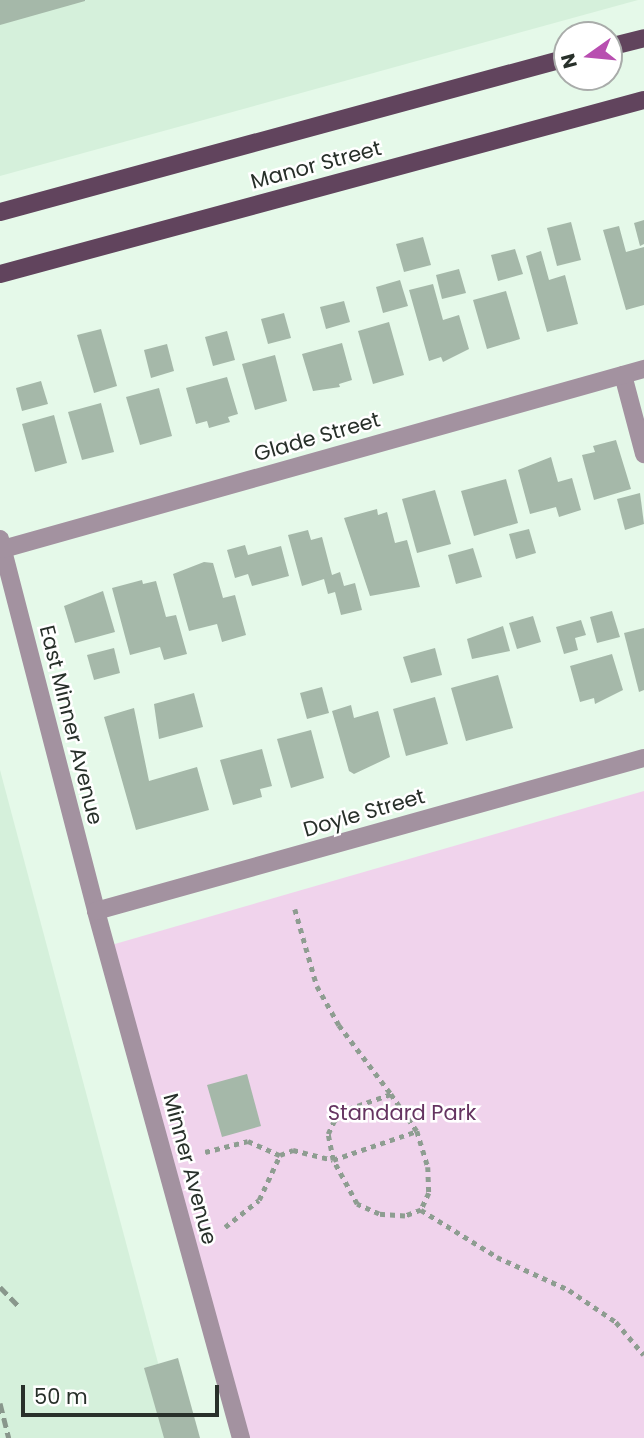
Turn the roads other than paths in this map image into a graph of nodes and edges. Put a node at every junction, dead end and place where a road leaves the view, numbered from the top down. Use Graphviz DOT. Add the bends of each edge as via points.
graph roads {
  1 [pos="644,38"];
  2 [pos="623,43"];
  3 [pos="553,62"];
  4 [pos="644,100"];
  5 [pos="0,212"];
  6 [pos="0,274"];
  7 [pos="644,369"];
  8 [pos="623,375"];
  9 [pos="644,454"];
  10 [pos="1,544"];
  11 [pos="644,758"];
  12 [pos="96,911"];
  13 [pos="241,1438"];
  1 -- 2 [label="main road"];
  3 -- 5 [label="main road, Manor Street"];
  4 -- 6 [label="main road, Manor Street"];
  7 -- 8 [label="street, Glade Street"];
  8 -- 9 [label="street"];
  8 -- 10 [label="street, Glade Street"];
  10 -- 12 [label="street, East Minner Avenue"];
  11 -- 12 [label="street, Doyle Street"];
  12 -- 13 [label="street, Minner Avenue"];
}
